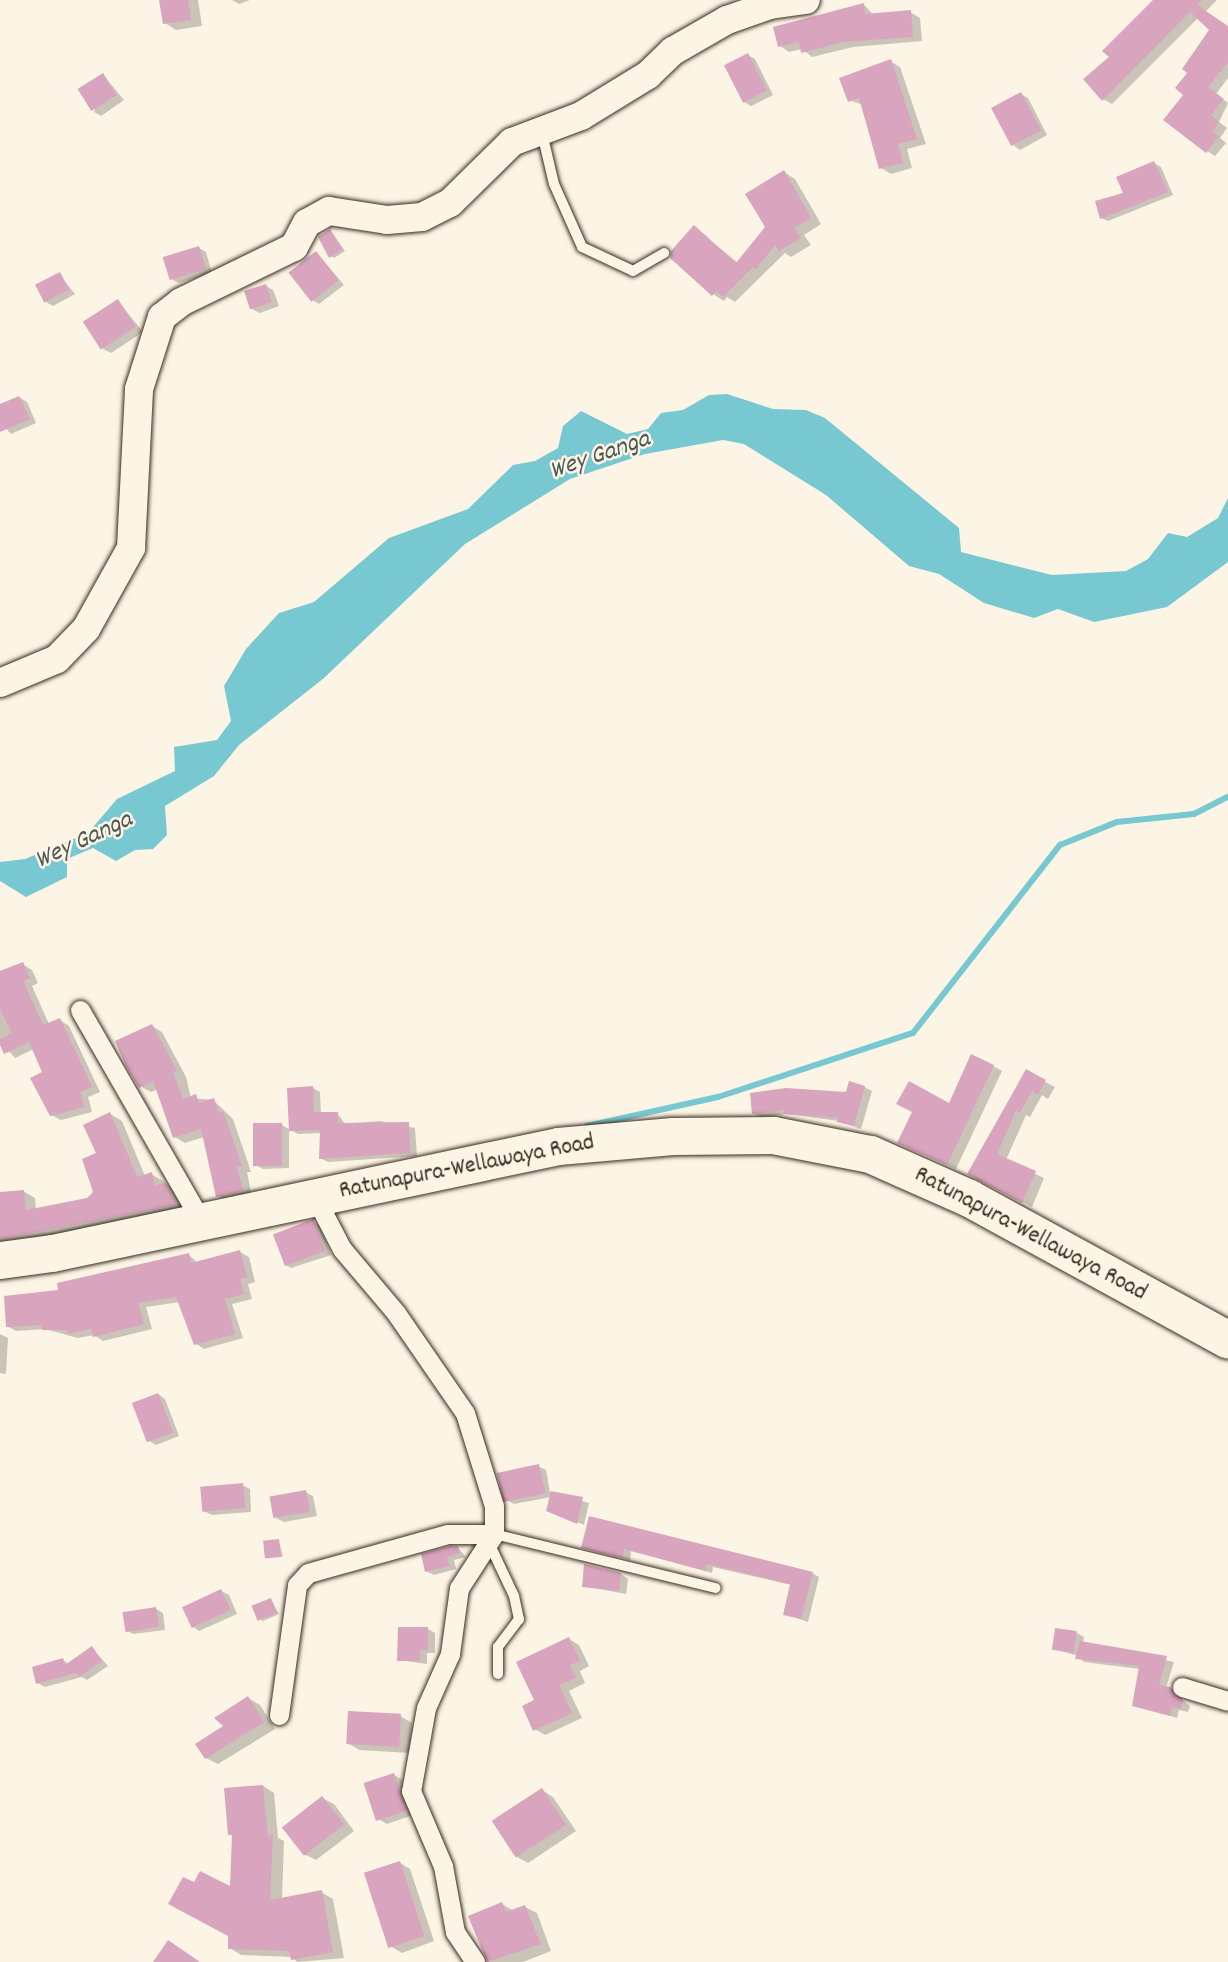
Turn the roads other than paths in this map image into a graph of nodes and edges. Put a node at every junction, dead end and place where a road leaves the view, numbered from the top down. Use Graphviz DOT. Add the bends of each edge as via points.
graph roads {
  1 [pos="806,0"];
  2 [pos="541,129"];
  3 [pos="664,253"];
  4 [pos="0,683"];
  5 [pos="80,1010"];
  6 [pos="315,1197"];
  7 [pos="200,1219"];
  8 [pos="0,1260"];
  9 [pos="1228,1340"];
  10 [pos="491,1538"];
  11 [pos="716,1588"];
  12 [pos="498,1674"];
  13 [pos="1182,1687"];
  14 [pos="1228,1701"];
  15 [pos="279,1715"];
  16 [pos="475,1962"];
  1 -- 2 [label="street" via="770,5 727,20 673,51 648,75 581,116"];
  2 -- 3 [label="lane" via="554,184 582,247 633,271"];
  2 -- 4 [label="street" via="512,142 450,203 431,212 387,220 329,211 307,223 294,247 181,302 162,317 139,389 131,548 86,629 57,659"];
  5 -- 7 [label="street"];
  6 -- 7 [label="highway, Ratunapura-Wellawaya Road"];
  6 -- 9 [label="highway, Ratunapura-Wellawaya Road" via="558,1146 673,1136 773,1135 870,1154 957,1192"];
  6 -- 10 [label="street" via="342,1249 396,1313 465,1413 494,1506"];
  7 -- 8 [label="highway, Ratunapura-Wellawaya Road" via="52,1253"];
  10 -- 11 [label="lane"];
  10 -- 12 [label="lane" via="519,1619 498,1647"];
  10 -- 15 [label="street" via="447,1534 308,1573 297,1585"];
  10 -- 16 [label="street" via="459,1588 450,1654 426,1708 411,1791 443,1866 455,1932"];
  13 -- 14 [label="street"];
}
